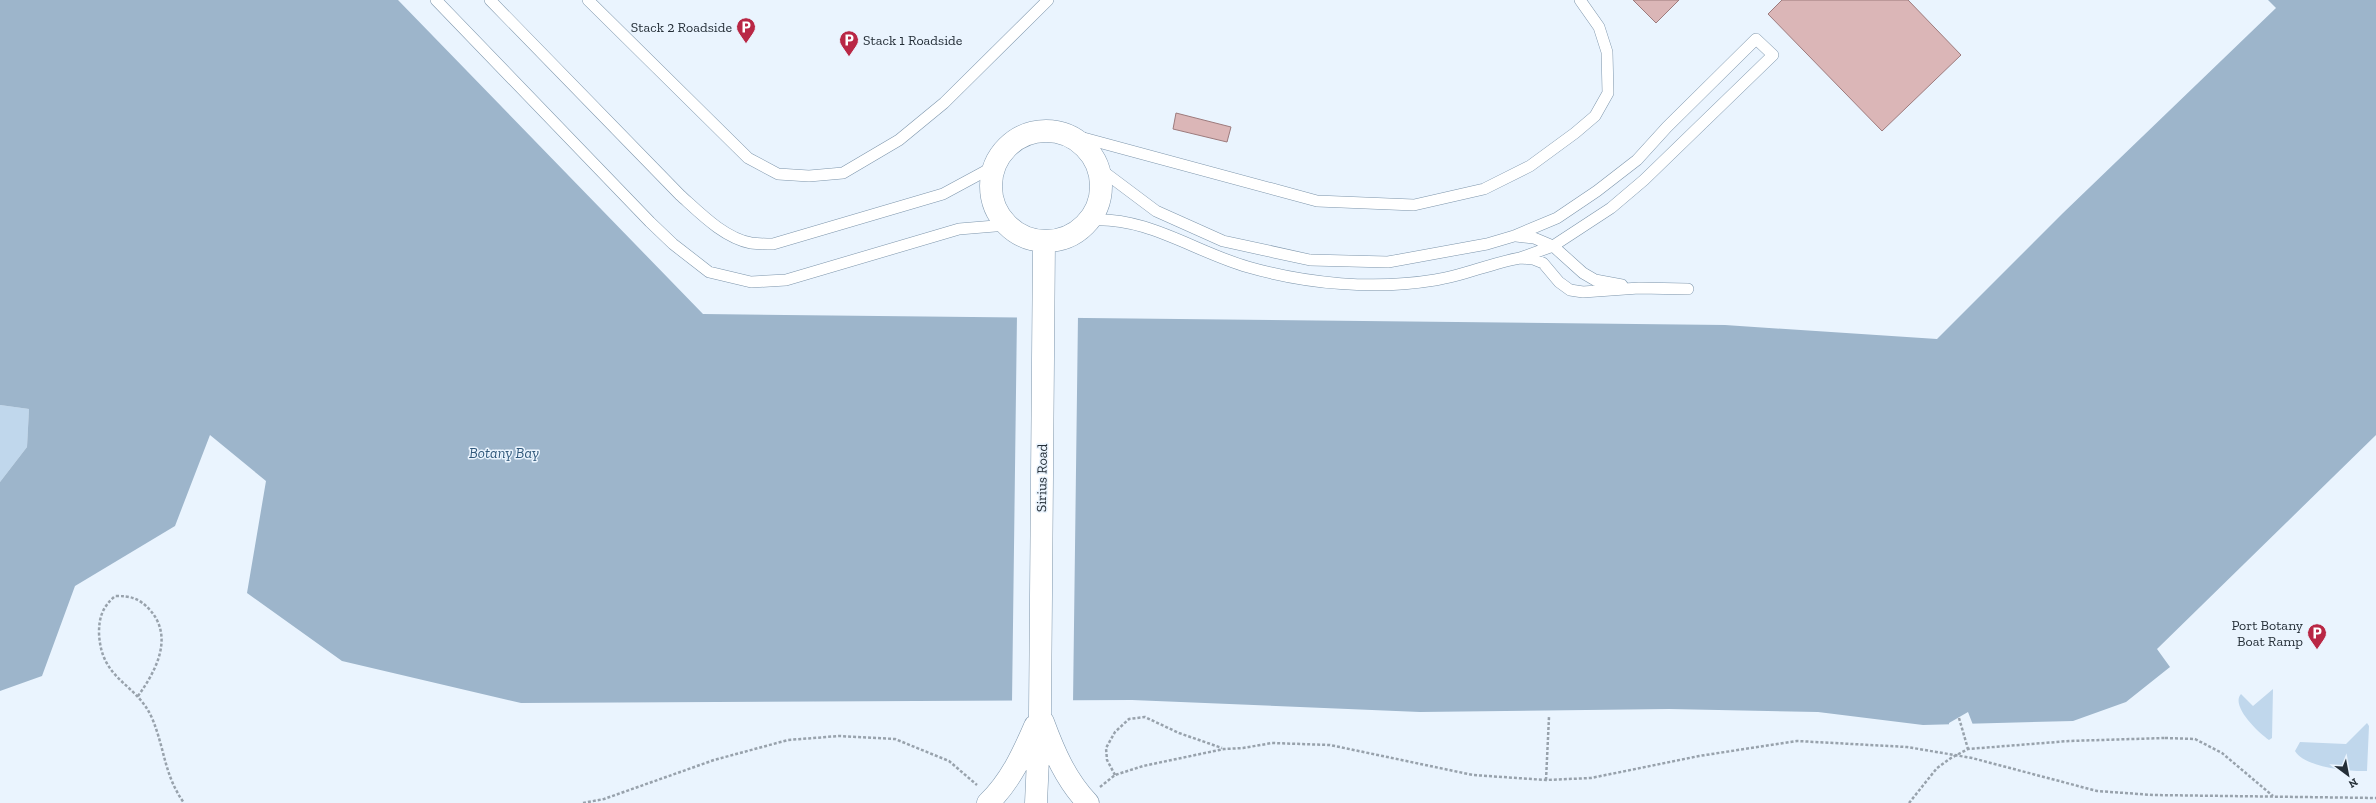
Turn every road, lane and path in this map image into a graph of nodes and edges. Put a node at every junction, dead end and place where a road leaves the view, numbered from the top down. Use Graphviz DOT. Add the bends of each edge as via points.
graph roads {
  1 [pos="436,0"];
  2 [pos="490,0"];
  3 [pos="588,0"];
  4 [pos="1048,0"];
  5 [pos="1580,0"];
  6 [pos="1065,133"];
  7 [pos="993,167"];
  8 [pos="1100,170"];
  9 [pos="1090,220"];
  10 [pos="1006,225"];
  11 [pos="1514,236"];
  12 [pos="1044,241"];
  13 [pos="1553,246"];
  14 [pos="1520,258"];
  15 [pos="1639,288"];
  16 [pos="1688,288"];
  17 [pos="138,696"];
  18 [pos="1040,714"];
  19 [pos="1549,716"];
  20 [pos="1959,718"];
  21 [pos="1224,749"];
  22 [pos="1968,749"];
  23 [pos="1546,780"];
  24 [pos="983,795"];
  25 [pos="2274,796"];
  26 [pos="2376,798"];
  27 [pos="184,803"];
  28 [pos="583,803"];
  29 [pos="1036,803"];
  30 [pos="1088,803"];
  31 [pos="1909,803"];
  1 -- 10 [label="lane" via="650,222 709,272 751,282 786,280 959,229"];
  2 -- 7 [label="lane" via="680,196 732,236 750,243 773,244 943,194"];
  3 -- 4 [label="lane" via="748,158 778,174 809,176 843,173 899,140 944,103"];
  5 -- 6 [label="lane" via="1599,27 1607,52 1608,93 1595,116 1565,141 1530,166 1484,189 1414,205 1317,201"];
  6 -- 7 [label="street" via="1048,130 1030,132 1010,144"];
  6 -- 8 [label="street" via="1080,141 1092,154"];
  7 -- 10 [label="street" via="990,182 992,198 997,213"];
  8 -- 9 [label="street" via="1102,187 1098,204"];
  8 -- 11 [label="lane" via="1156,211 1223,241 1310,260 1388,262 1487,244"];
  9 -- 12 [label="street" via="1077,232 1062,239"];
  9 -- 14 [label="lane" via="1110,218 1140,226 1248,267 1313,280 1382,285 1436,280"];
  10 -- 12 [label="street" via="1024,236"];
  11 -- 13 [label="lane" via="1534,238"];
  11 -- 13 [label="lane" via="1557,218 1637,160 1667,126 1756,39 1773,55 1644,180 1611,208"];
  12 -- 18 [label="street, Sirius Road"];
  13 -- 14 [label="lane"];
  13 -- 15 [label="lane" via="1583,273 1595,280"];
  14 -- 15 [label="lane" via="1544,263 1559,282 1570,290 1583,292"];
  15 -- 16 [label="lane"];
  17 -- 17 [label="path" via="117,679 106,664 100,648 99,624 104,606 115,596 132,596 143,602 161,628 160,654 152,677"];
  17 -- 27 [label="path" via="151,717 160,739 173,787"];
  18 -- 24 [label="street, Sirius Road" via="1000,792"];
  18 -- 29 [label="street, Sirius Road"];
  18 -- 30 [label="street, Sirius Road" via="1053,749 1069,780"];
  19 -- 23 [label="path"];
  20 -- 22 [label="path"];
  21 -- 21 [label="path" via="1115,774 1107,760 1106,748 1115,732 1129,719 1145,718"];
  21 -- 23 [label="path" via="1272,743 1330,745 1473,775"];
  22 -- 25 [label="path, bridge" via="2069,741 2195,739 2215,750"];
  22 -- 31 [label="path, bridge" via="1937,768"];
  23 -- 25 [label="path" via="1591,778 1699,756 1797,741 1907,747 1972,758 2097,791 2153,795"];
  24 -- 28 [label="path" via="949,761 895,739 839,736 788,740 714,760 604,799"];
  25 -- 26 [label="path"];
}
